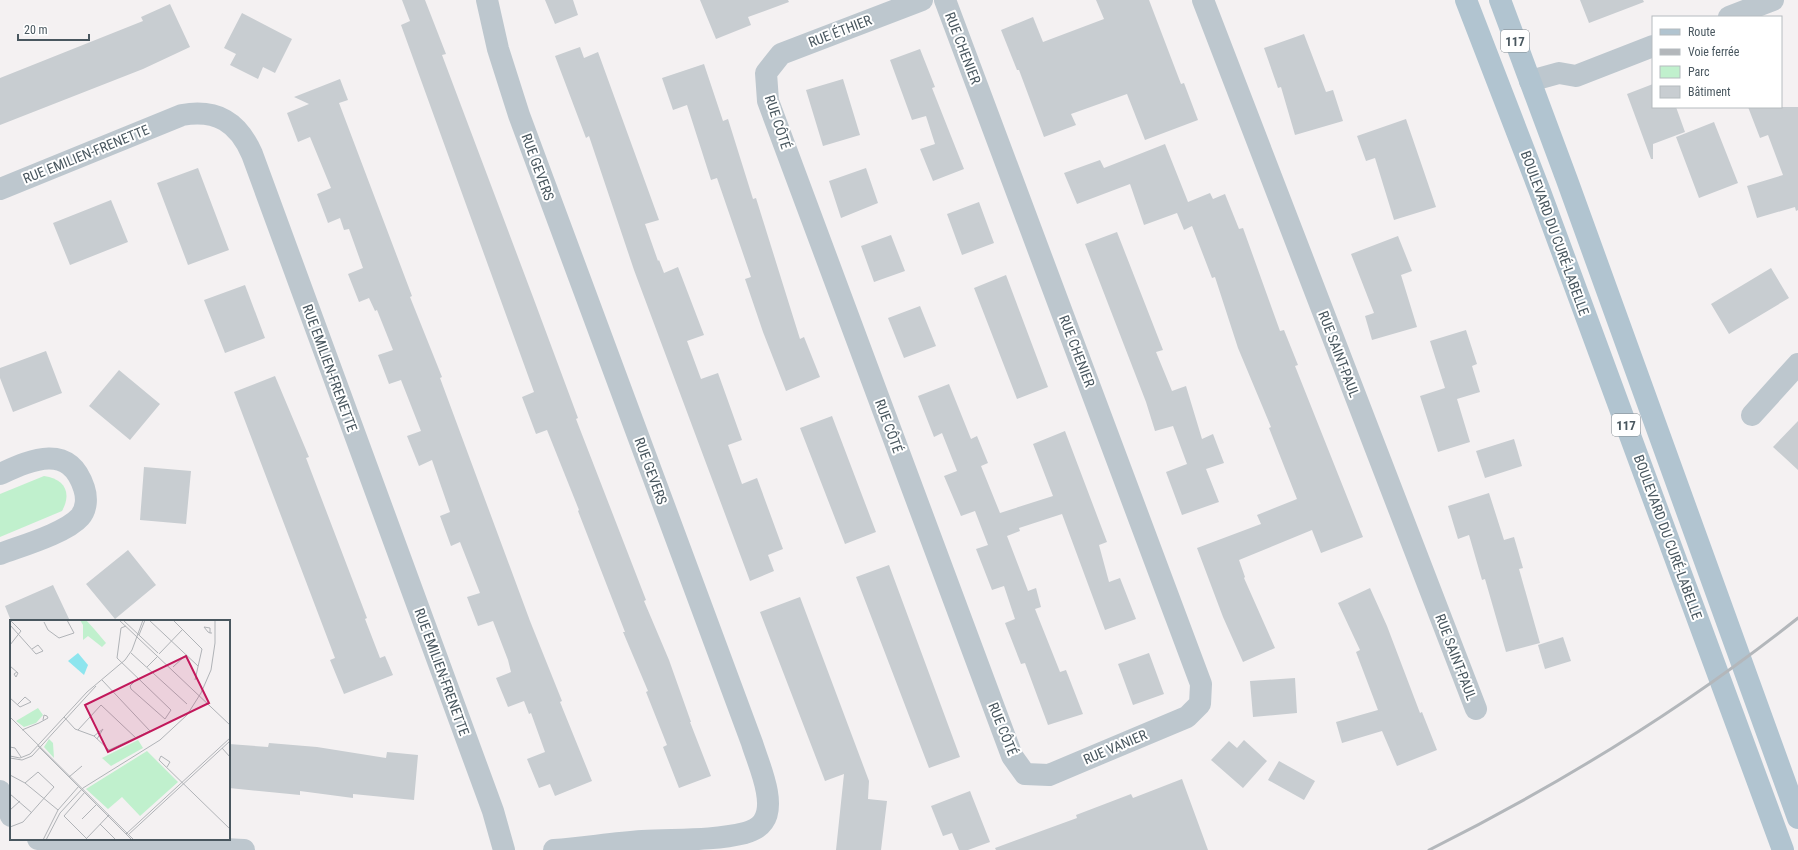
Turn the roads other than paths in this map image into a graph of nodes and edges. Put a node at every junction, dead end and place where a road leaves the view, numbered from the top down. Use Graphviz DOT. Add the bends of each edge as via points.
graph roads {
  1 [pos="487,0"];
  2 [pos="922,0"];
  3 [pos="945,0"];
  4 [pos="1203,0"];
  5 [pos="1466,0"];
  6 [pos="1500,0"];
  7 [pos="1773,0"];
  8 [pos="1732,16"];
  9 [pos="1652,46"];
  10 [pos="766,74"];
  11 [pos="1530,82"];
  12 [pos="0,189"];
  13 [pos="1798,364"];
  14 [pos="1752,415"];
  15 [pos="0,474"];
  16 [pos="0,554"];
  17 [pos="1200,704"];
  18 [pos="1476,709"];
  19 [pos="1024,774"];
  20 [pos="0,791"];
  21 [pos="10,814"];
  22 [pos="1798,818"];
  23 [pos="44,840"];
  24 [pos="244,850"];
  25 [pos="504,850"];
  26 [pos="554,850"];
  27 [pos="1783,850"];
  1 -- 26 [label="street, RUE GEVERS" via="498,49 519,115 752,743 768,803 764,822 757,829 748,832"];
  2 -- 10 [label="street, RUE ÉTHIER" via="780,54"];
  3 -- 17 [label="street, RUE CHENIER" via="1201,684"];
  4 -- 18 [label="street, RUE SAINT-PAUL"];
  5 -- 27 [label="main road, BOULEVARD DU CURÉ-LABELLE / 117"];
  6 -- 11 [label="main road, BOULEVARD DU CURÉ-LABELLE / 117"];
  7 -- 8 [label="street"];
  9 -- 11 [label="street" via="1576,76 1559,74"];
  10 -- 19 [label="street, RUE CÔTÉ" via="768,101 1012,756"];
  11 -- 22 [label="main road, BOULEVARD DU CURÉ-LABELLE / 117"];
  12 -- 25 [label="street, RUE EMILIEN-FRENETTE" via="194,113 220,117 244,138 502,836"];
  13 -- 14 [label="street"];
  15 -- 16 [label="street" via="37,459 56,458 71,465 77,472 85,491 86,501 83,513 72,524"];
  17 -- 19 [label="street, RUE VANIER" via="1187,717 1049,775"];
  20 -- 21 [label="street"];
  23 -- 24 [label="street"];
}
